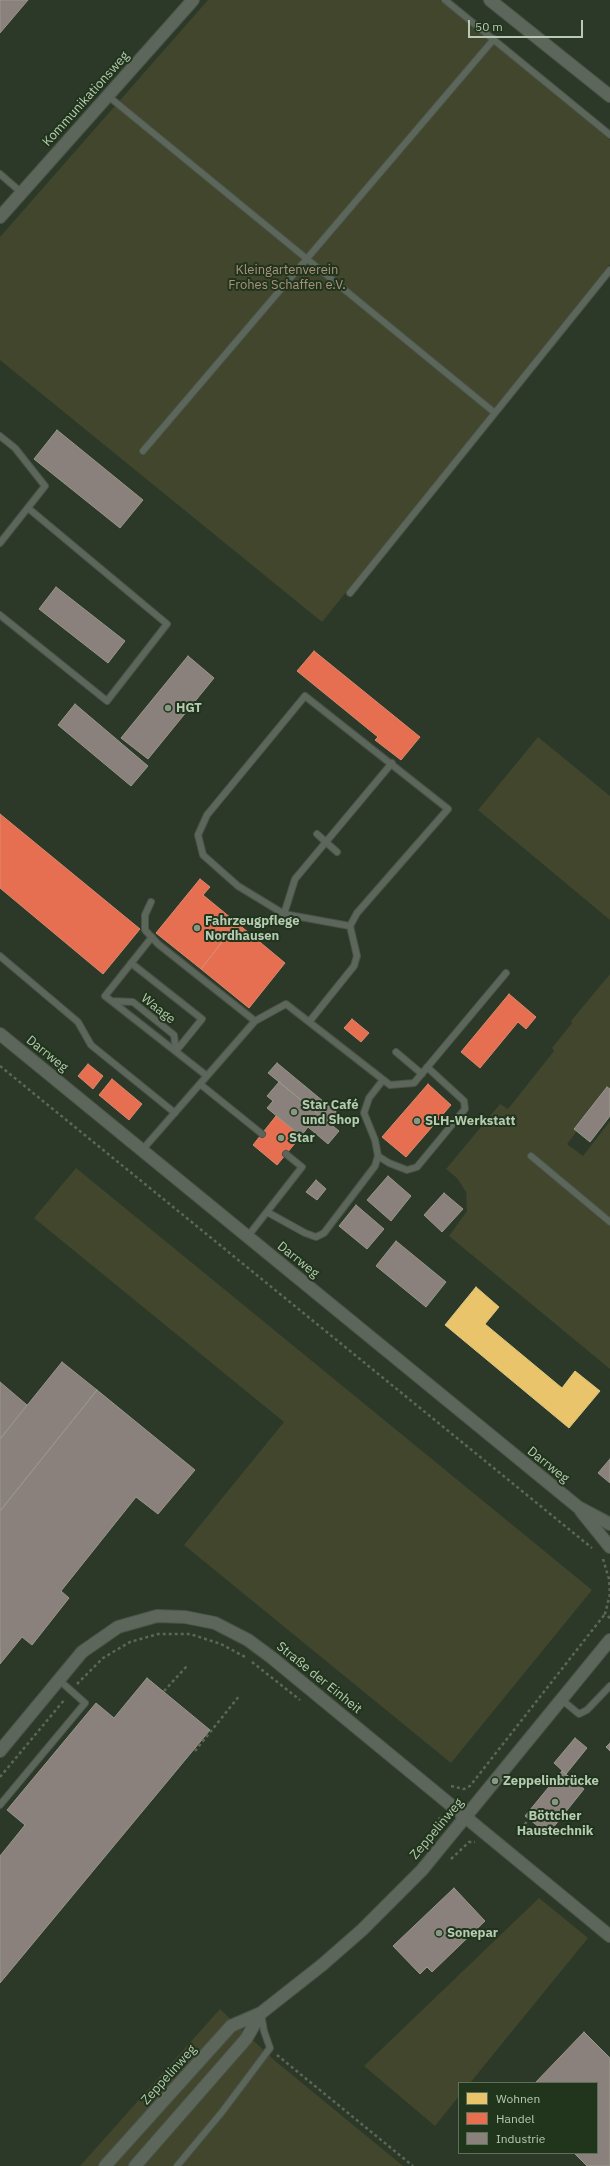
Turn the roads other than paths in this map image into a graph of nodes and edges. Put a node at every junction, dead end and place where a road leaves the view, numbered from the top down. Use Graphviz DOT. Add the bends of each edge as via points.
graph roads {
  1 [pos="193,0"];
  2 [pos="445,0"];
  3 [pos="490,0"];
  4 [pos="494,39"];
  5 [pos="108,96"];
  6 [pos="610,96"];
  7 [pos="610,135"];
  8 [pos="0,174"];
  9 [pos="22,193"];
  10 [pos="1,212"];
  11 [pos="307,259"];
  12 [pos="610,270"];
  13 [pos="495,413"];
  14 [pos="0,436"];
  15 [pos="142,451"];
  16 [pos="28,508"];
  17 [pos="0,543"];
  18 [pos="350,593"];
  19 [pos="0,615"];
  20 [pos="392,764"];
  21 [pos="317,834"];
  22 [pos="326,842"];
  23 [pos="337,852"];
  24 [pos="151,902"];
  25 [pos="284,914"];
  26 [pos="350,926"];
  27 [pos="152,936"];
  28 [pos="0,956"];
  29 [pos="131,963"];
  30 [pos="506,973"];
  31 [pos="112,1001"];
  32 [pos="255,1021"];
  33 [pos="309,1022"];
  34 [pos="0,1034"];
  35 [pos="176,1052"];
  36 [pos="396,1052"];
  37 [pos="427,1068"];
  38 [pos="422,1074"];
  39 [pos="207,1076"];
  40 [pos="383,1080"];
  41 [pos="200,1084"];
  42 [pos="175,1113"];
  43 [pos="262,1134"];
  44 [pos="143,1149"];
  45 [pos="286,1154"];
  46 [pos="378,1156"];
  47 [pos="531,1156"];
  48 [pos="266,1212"];
  49 [pos="610,1222"];
  50 [pos="248,1236"];
  51 [pos="578,1507"];
  52 [pos="610,1524"];
  53 [pos="610,1547"];
  54 [pos="610,1640"];
  55 [pos="60,1680"];
  56 [pos="610,1686"];
  57 [pos="562,1700"];
  58 [pos="0,1751"];
  59 [pos="0,1805"];
  60 [pos="466,1816"];
  61 [pos="610,1936"];
  62 [pos="261,2013"];
  63 [pos="105,2166"];
  64 [pos="135,2166"];
  65 [pos="177,2166"];
  1 -- 5 [label="street, Kommunikationsweg"];
  2 -- 4 [label="lane"];
  3 -- 6 [label="street"];
  4 -- 7 [label="lane"];
  4 -- 11 [label="lane"];
  5 -- 9 [label="street, Kommunikationsweg"];
  5 -- 11 [label="lane"];
  8 -- 9 [label="lane"];
  9 -- 10 [label="street, Kommunikationsweg"];
  11 -- 13 [label="lane"];
  11 -- 15 [label="lane"];
  12 -- 13 [label="lane"];
  13 -- 18 [label="lane"];
  14 -- 16 [label="lane" via="15,448 45,486"];
  16 -- 17 [label="lane"];
  16 -- 19 [label="lane" via="167,624 107,701"];
  20 -- 22 [label="lane"];
  20 -- 25 [label="lane" via="305,696 207,815 198,835 203,855 238,886"];
  20 -- 26 [label="lane" via="448,809 357,913"];
  21 -- 22 [label="lane"];
  22 -- 23 [label="lane"];
  22 -- 25 [label="lane" via="295,879"];
  24 -- 27 [label="lane" via="145,915 145,930"];
  25 -- 26 [label="lane"];
  26 -- 33 [label="lane" via="357,956 354,966"];
  27 -- 29 [label="lane"];
  27 -- 32 [label="lane" via="158,944"];
  28 -- 42 [label="lane" via="78,1022 91,1045"];
  29 -- 31 [label="lane" via="105,996"];
  29 -- 35 [label="lane" via="202,1019"];
  30 -- 37 [label="lane"];
  31 -- 35 [label="lane"];
  31 -- 35 [label="lane, Waage" via="133,1002 174,1035"];
  32 -- 33 [label="lane" via="286,1004"];
  32 -- 39 [label="lane"];
  33 -- 40 [label="lane"];
  34 -- 44 [label="street, Darrweg"];
  35 -- 39 [label="lane"];
  36 -- 38 [label="lane"];
  37 -- 38 [label="lane"];
  37 -- 46 [label="lane" via="464,1101 465,1109 417,1167 407,1170 389,1164"];
  38 -- 40 [label="lane" via="414,1083 390,1085"];
  39 -- 41 [label="lane"];
  40 -- 46 [label="lane" via="369,1098 364,1113 375,1140"];
  41 -- 42 [label="lane"];
  41 -- 43 [label="lane"];
  42 -- 44 [label="lane"];
  44 -- 50 [label="street, Darrweg"];
  45 -- 48 [label="lane" via="302,1167"];
  46 -- 48 [label="lane" via="375,1166 324,1233 311,1235"];
  47 -- 49 [label="lane"];
  48 -- 50 [label="lane"];
  50 -- 51 [label="street, Darrweg"];
  51 -- 52 [label="street, Darrweg"];
  51 -- 53 [label="street, Darrweg"];
  54 -- 57 [label="street, Zeppelinweg"];
  55 -- 58 [label="street, Straße der Einheit"];
  55 -- 59 [label="lane" via="85,1704"];
  55 -- 60 [label="street, Straße der Einheit" via="82,1652 118,1627 157,1616 185,1617 214,1623 248,1640"];
  56 -- 57 [label="lane" via="587,1710 579,1714"];
  57 -- 60 [label="street, Zeppelinweg"];
  60 -- 61 [label="street, Straße der Einheit"];
  60 -- 62 [label="street, Zeppelinweg" via="422,1870 362,1930"];
  62 -- 63 [label="street, Zeppelinweg" via="231,2026"];
  62 -- 64 [label="street, Zeppelinweg" via="246,2039"];
  62 -- 65 [label="lane" via="270,2048"];
}
